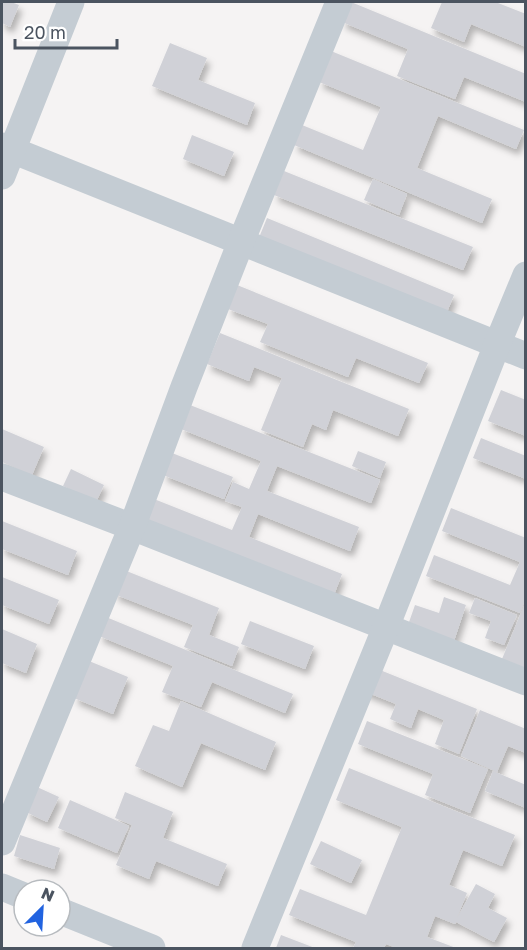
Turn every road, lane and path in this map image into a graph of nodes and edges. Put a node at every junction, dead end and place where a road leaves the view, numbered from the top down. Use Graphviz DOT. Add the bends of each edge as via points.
graph roads {
  1 [pos="70,2"];
  2 [pos="339,2"];
  3 [pos="7,148"];
  4 [pos="2,176"];
  5 [pos="241,242"];
  6 [pos="525,275"];
  7 [pos="497,345"];
  8 [pos="525,356"];
  9 [pos="2,477"];
  10 [pos="132,527"];
  11 [pos="386,627"];
  12 [pos="525,682"];
  13 [pos="2,842"];
  14 [pos="72,916"];
  15 [pos="152,948"];
  16 [pos="255,948"];
  1 -- 3 [label="street"];
  2 -- 5 [label="street"];
  3 -- 4 [label="street"];
  3 -- 5 [label="street"];
  5 -- 7 [label="street"];
  5 -- 10 [label="street"];
  6 -- 7 [label="street"];
  7 -- 8 [label="street"];
  7 -- 11 [label="street"];
  9 -- 10 [label="street"];
  10 -- 11 [label="street"];
  10 -- 13 [label="street"];
  11 -- 12 [label="street"];
  11 -- 16 [label="street"];
  14 -- 15 [label="street"];
}
